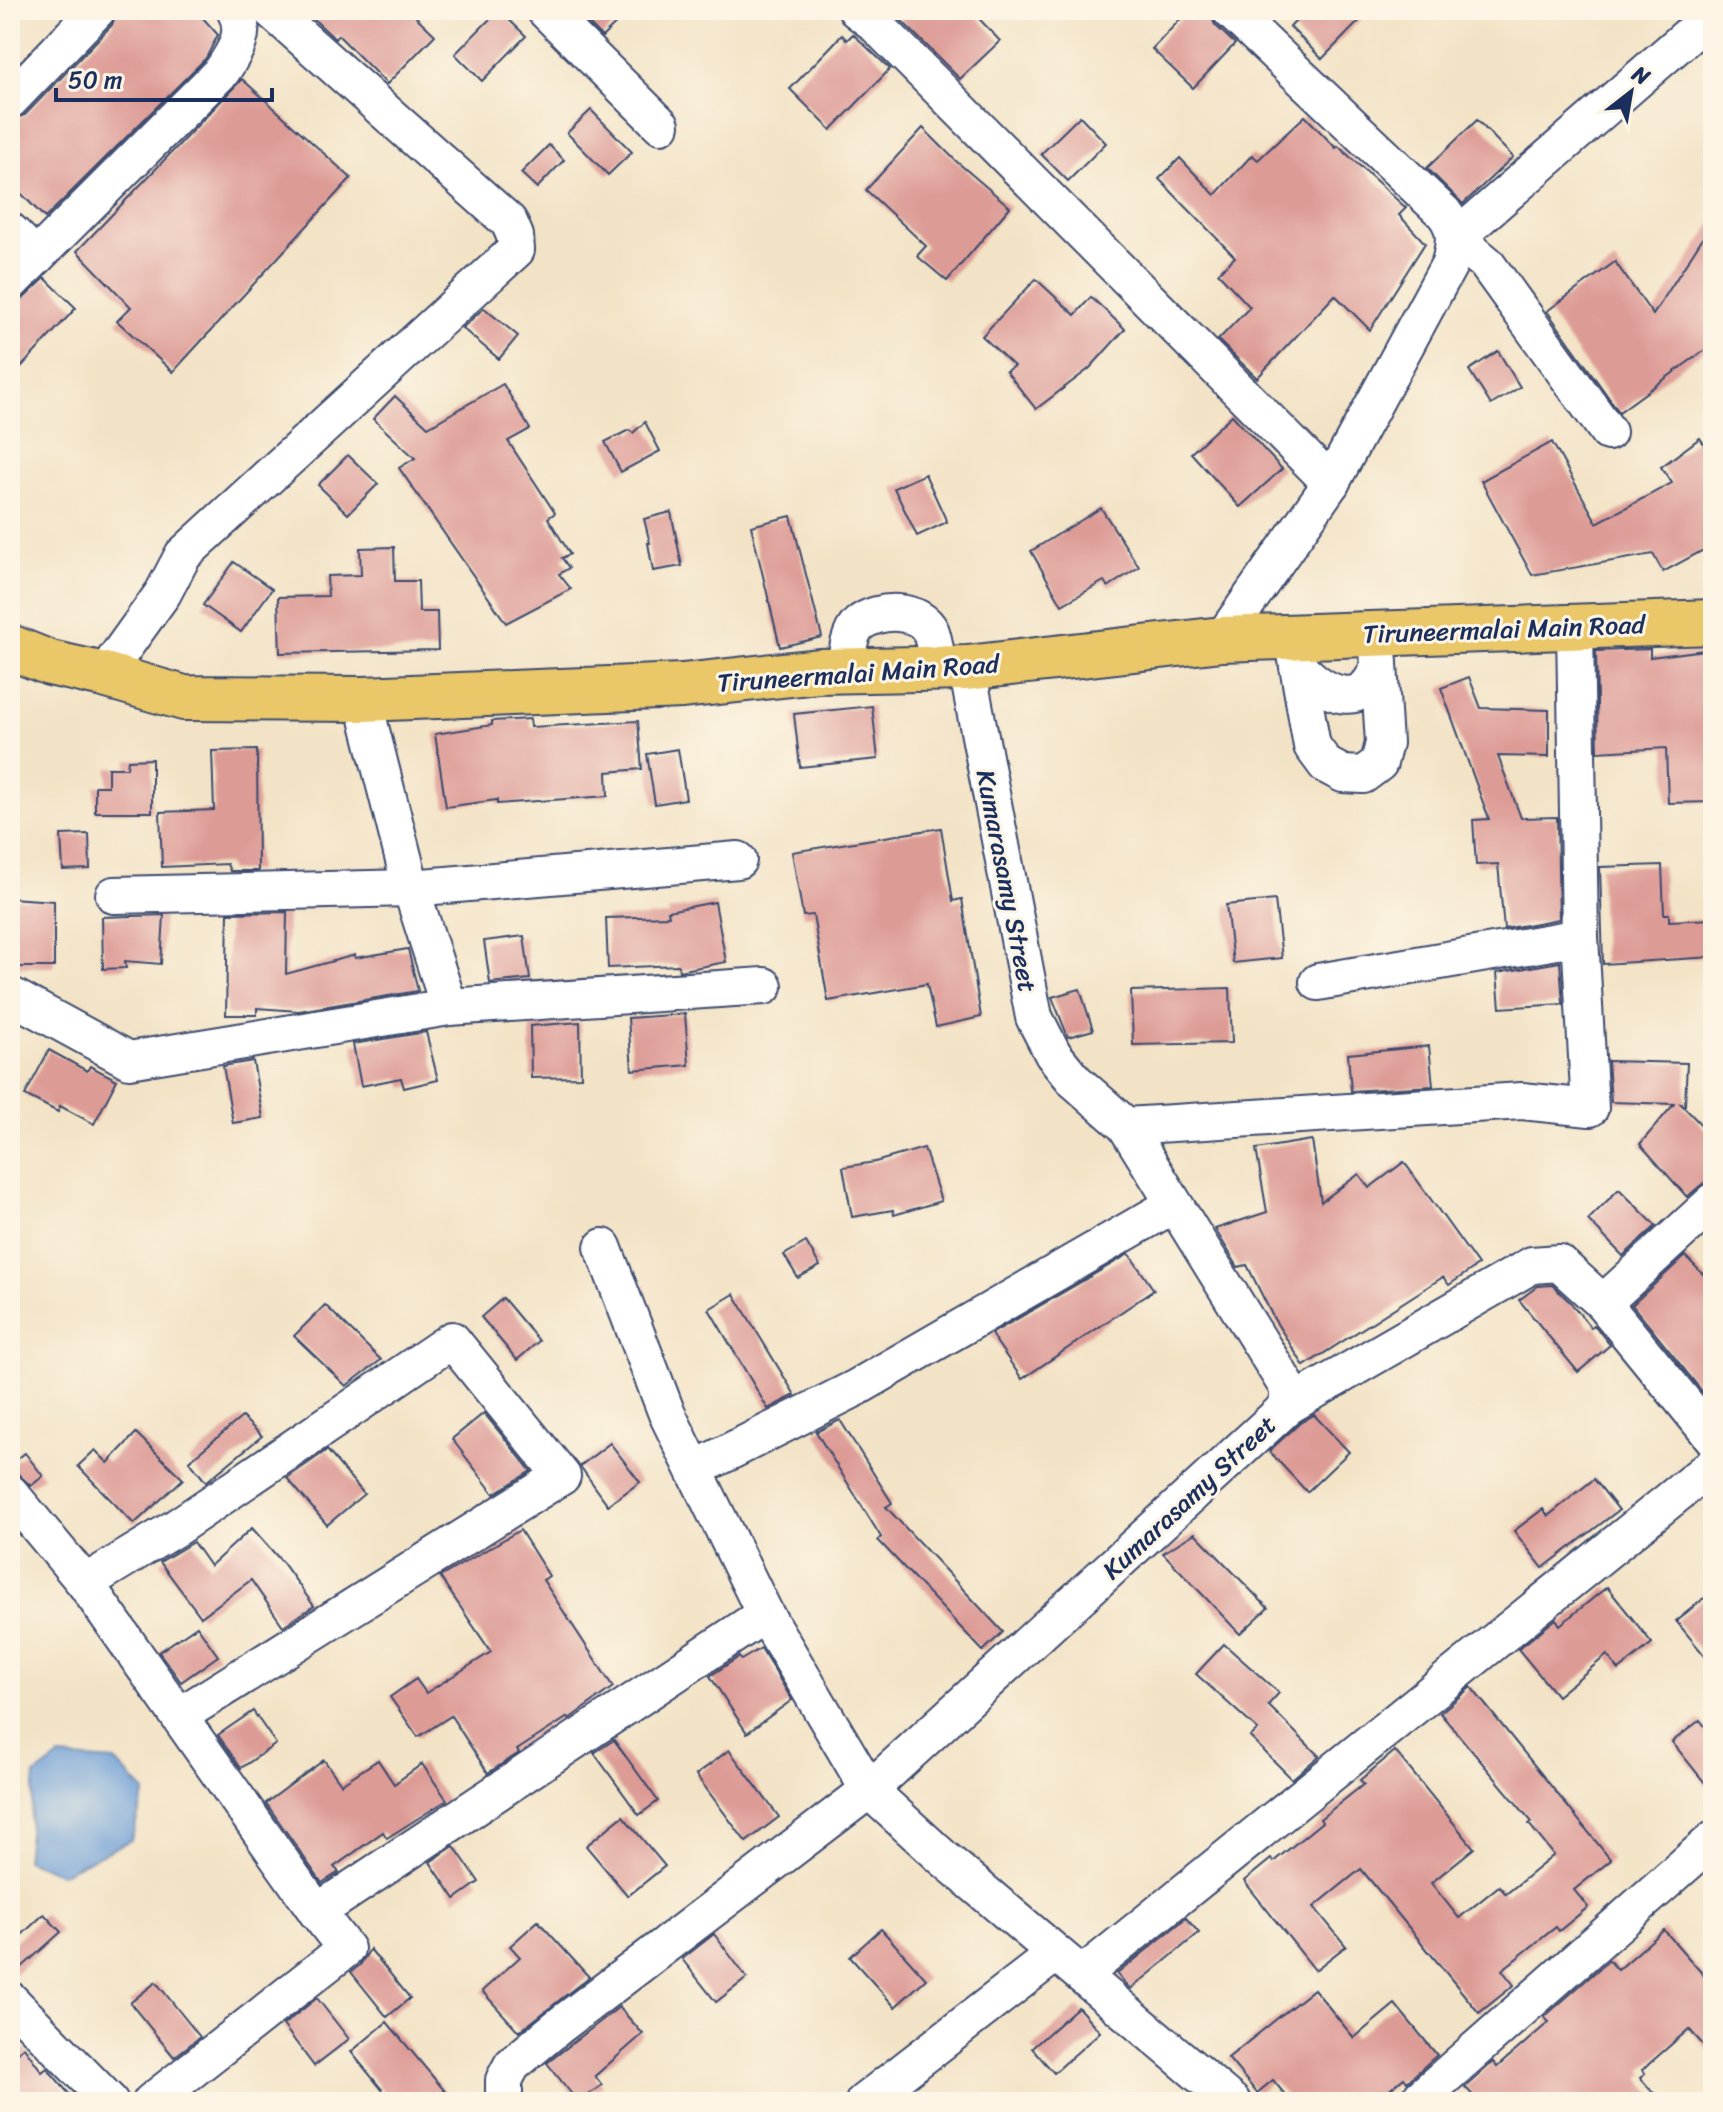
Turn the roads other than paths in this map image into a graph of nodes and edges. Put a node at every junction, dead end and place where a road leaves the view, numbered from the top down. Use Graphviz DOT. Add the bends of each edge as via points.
graph roads {
  1 [pos="97,10"];
  2 [pos="235,10"];
  3 [pos="271,10"];
  4 [pos="545,10"];
  5 [pos="1230,10"];
  6 [pos="1713,14"];
  7 [pos="866,17"];
  8 [pos="10,100"];
  9 [pos="661,125"];
  10 [pos="10,231"];
  11 [pos="1456,238"];
  12 [pos="36,257"];
  13 [pos="10,283"];
  14 [pos="1608,432"];
  15 [pos="1331,483"];
  16 [pos="1713,622"];
  17 [pos="1575,627"];
  18 [pos="1222,639"];
  19 [pos="10,647"];
  20 [pos="1378,649"];
  21 [pos="1296,651"];
  22 [pos="952,668"];
  23 [pos="832,671"];
  24 [pos="104,675"];
  25 [pos="363,699"];
  26 [pos="738,860"];
  27 [pos="411,888"];
  28 [pos="114,895"];
  29 [pos="1580,937"];
  30 [pos="1318,982"];
  31 [pos="764,986"];
  32 [pos="10,995"];
  33 [pos="449,1007"];
  34 [pos="1126,1126"];
  35 [pos="1713,1202"];
  36 [pos="1173,1205"];
  37 [pos="603,1247"];
  38 [pos="1603,1303"];
  39 [pos="1288,1406"];
  40 [pos="1713,1438"];
  41 [pos="1713,1465"];
  42 [pos="695,1469"];
  43 [pos="10,1493"];
  44 [pos="85,1583"];
  45 [pos="765,1614"];
  46 [pos="179,1716"];
  47 [pos="869,1790"];
  48 [pos="1713,1840"];
  49 [pos="317,1912"];
  50 [pos="1068,1965"];
  51 [pos="10,2000"];
  52 [pos="110,2102"];
  53 [pos="151,2102"];
  54 [pos="504,2102"];
  55 [pos="864,2102"];
  56 [pos="1232,2102"];
  57 [pos="1416,2102"];
  1 -- 8 [label="street"];
  2 -- 12 [label="street" via="239,44 222,71"];
  3 -- 24 [label="street" via="509,222 516,250 183,555 163,593"];
  4 -- 9 [label="street"];
  5 -- 11 [label="street" via="1444,213"];
  6 -- 11 [label="street"];
  7 -- 15 [label="street"];
  10 -- 12 [label="street"];
  11 -- 14 [label="street" via="1486,263"];
  11 -- 15 [label="street" via="1450,263"];
  12 -- 13 [label="street"];
  15 -- 18 [label="street"];
  16 -- 17 [label="main road, Tiruneermalai Main Road"];
  17 -- 20 [label="main road, Tiruneermalai Main Road"];
  17 -- 29 [label="street"];
  18 -- 21 [label="main road, Tiruneermalai Main Road"];
  18 -- 22 [label="main road, Tiruneermalai Main Road"];
  19 -- 24 [label="main road, Tiruneermalai Main Road"];
  20 -- 21 [label="main road, Tiruneermalai Main Road"];
  20 -- 21 [label="street" via="1374,681 1362,692 1342,694 1325,690"];
  20 -- 21 [label="street" via="1384,743 1379,763 1363,775 1343,774 1326,765 1312,746"];
  22 -- 23 [label="main road, Tiruneermalai Main Road"];
  22 -- 23 [label="street, Kumarasamy Street" via="926,624 900,612 860,623"];
  22 -- 34 [label="street, Kumarasamy Street" via="1034,1017 1075,1081"];
  23 -- 25 [label="main road, Tiruneermalai Main Road" via="682,686"];
  24 -- 25 [label="main road, Tiruneermalai Main Road" via="184,698"];
  25 -- 27 [label="street"];
  26 -- 27 [label="street"];
  27 -- 28 [label="street"];
  27 -- 33 [label="street"];
  29 -- 30 [label="street"];
  29 -- 34 [label="street" via="1590,1108 1522,1101"];
  31 -- 33 [label="street"];
  32 -- 33 [label="street" via="129,1060"];
  34 -- 36 [label="street, Kumarasamy Street"];
  35 -- 38 [label="street"];
  36 -- 39 [label="street, Kumarasamy Street" via="1288,1388"];
  36 -- 42 [label="street" via="856,1388"];
  37 -- 42 [label="street" via="667,1414"];
  38 -- 39 [label="street" via="1559,1263 1532,1265"];
  38 -- 40 [label="street"];
  39 -- 47 [label="street, Kumarasamy Street"];
  41 -- 50 [label="street"];
  42 -- 45 [label="street"];
  43 -- 44 [label="street"];
  44 -- 46 [label="street"];
  44 -- 46 [label="street" via="177,1527 452,1340 562,1476"];
  45 -- 47 [label="street"];
  45 -- 49 [label="street"];
  46 -- 49 [label="street"];
  47 -- 50 [label="street"];
  47 -- 54 [label="street, Kumarasamy Street" via="535,2045 512,2065 504,2080"];
  48 -- 57 [label="street"];
  49 -- 53 [label="street" via="346,1949"];
  50 -- 55 [label="street"];
  50 -- 56 [label="street"];
  51 -- 52 [label="street"];
}
